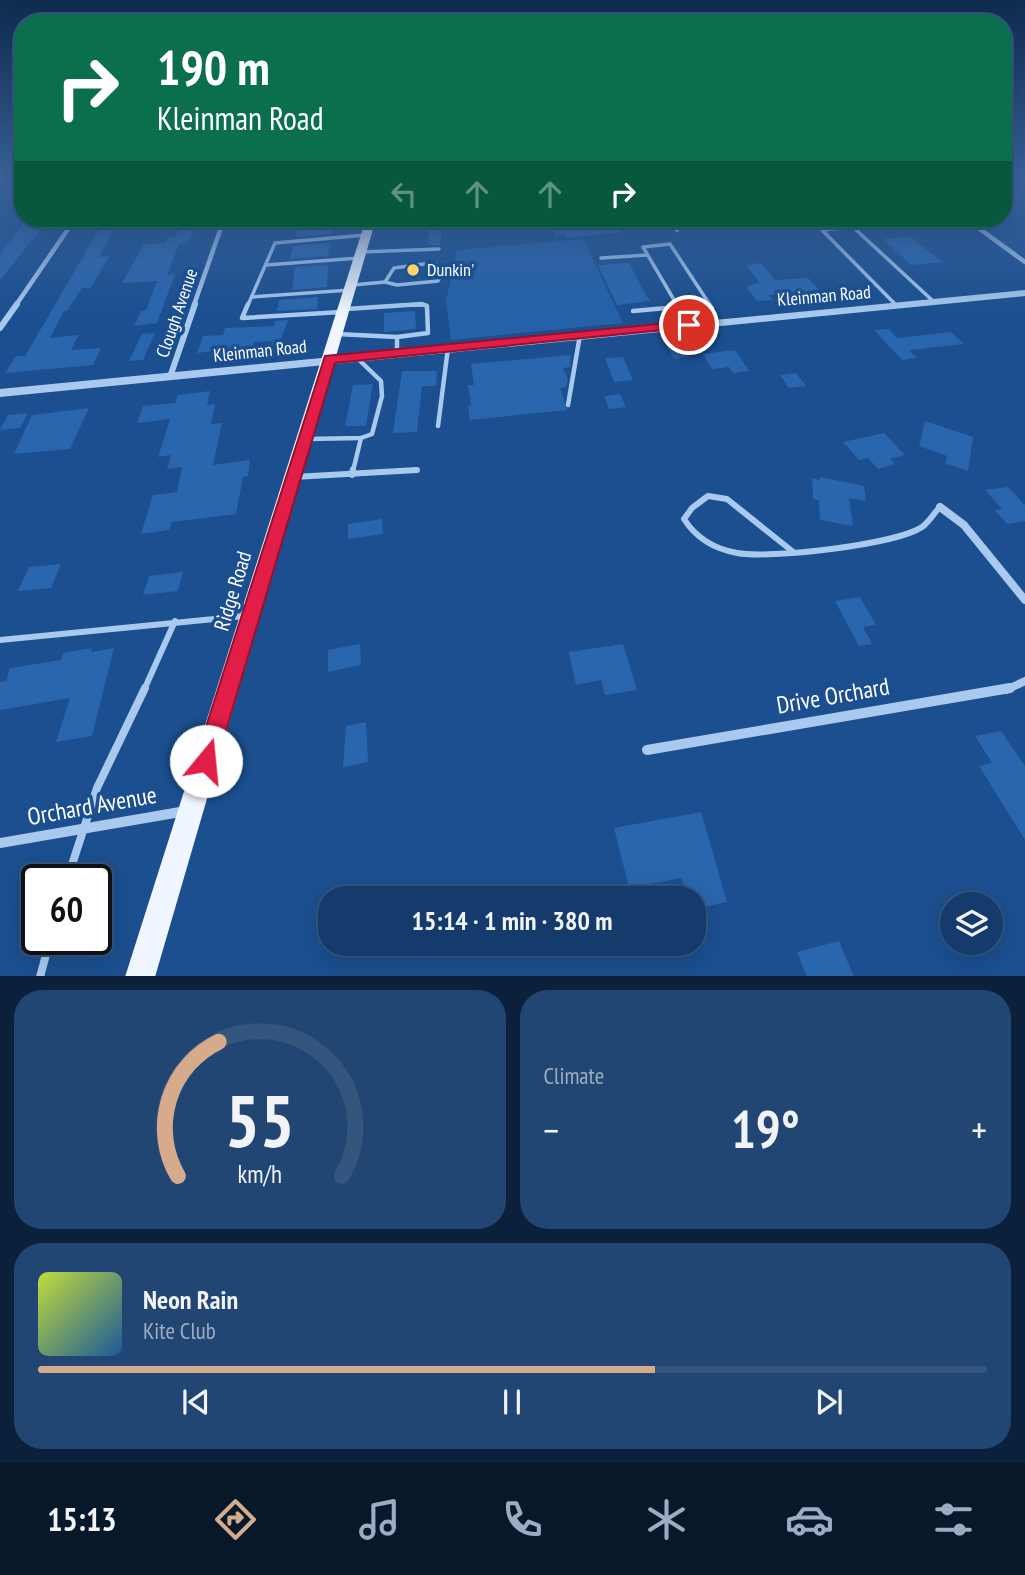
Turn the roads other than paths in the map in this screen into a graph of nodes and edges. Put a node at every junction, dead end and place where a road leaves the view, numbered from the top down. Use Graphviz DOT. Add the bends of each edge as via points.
graph roads {
  1 [pos="69,228"];
  2 [pos="222,228"];
  3 [pos="843,228"];
  4 [pos="854,228"];
  5 [pos="978,228"];
  6 [pos="364,241"];
  7 [pos="439,248"];
  8 [pos="647,255"];
  9 [pos="601,258"];
  10 [pos="1025,262"];
  11 [pos="265,265"];
  12 [pos="385,282"];
  13 [pos="1025,293"];
  14 [pos="251,297"];
  15 [pos="348,299"];
  16 [pos="933,301"];
  17 [pos="896,305"];
  18 [pos="680,309"];
  19 [pos="633,311"];
  20 [pos="689,325"];
  21 [pos="0,328"];
  22 [pos="337,334"];
  23 [pos="580,335"];
  24 [pos="397,337"];
  25 [pos="448,348"];
  26 [pos="397,353"];
  27 [pos="356,357"];
  28 [pos="330,359"];
  29 [pos="170,377"];
  30 [pos="0,393"];
  31 [pos="568,405"];
  32 [pos="438,426"];
  33 [pos="361,438"];
  34 [pos="305,439"];
  35 [pos="417,470"];
  36 [pos="352,475"];
  37 [pos="294,477"];
  38 [pos="940,507"];
  39 [pos="792,551"];
  40 [pos="1025,600"];
  41 [pos="251,615"];
  42 [pos="175,621"];
  43 [pos="0,640"];
  44 [pos="1025,681"];
  45 [pos="647,750"];
  46 [pos="191,810"];
  47 [pos="82,829"];
  48 [pos="0,843"];
  49 [pos="72,864"];
  50 [pos="46,955"];
  51 [pos="40,976"];
  52 [pos="140,976"];
  1 -- 21 [label="street"];
  2 -- 29 [label="street, Clough Avenue"];
  3 -- 17 [label="lane" via="822,230"];
  4 -- 16 [label="lane"];
  5 -- 10 [label="street"];
  6 -- 7 [label="lane"];
  6 -- 11 [label="lane"];
  6 -- 11 [label="lane" via="279,241"];
  6 -- 15 [label="main road, Ridge Road"];
  8 -- 9 [label="lane"];
  8 -- 18 [label="lane"];
  8 -- 18 [label="lane" via="643,247 670,244 712,308"];
  11 -- 14 [label="lane"];
  12 -- 12 [label="lane" via="433,283 442,274 436,264 401,265"];
  12 -- 15 [label="lane"];
  13 -- 16 [label="street, Kleinman Road"];
  14 -- 15 [label="lane"];
  14 -- 15 [label="lane" via="242,318 246,320"];
  15 -- 22 [label="main road, Ridge Road"];
  15 -- 24 [label="lane" via="427,306 428,333"];
  16 -- 17 [label="street, Kleinman Road"];
  17 -- 20 [label="street, Kleinman Road"];
  18 -- 19 [label="lane"];
  18 -- 20 [label="lane"];
  20 -- 23 [label="street, Kleinman Road"];
  22 -- 24 [label="lane"];
  22 -- 28 [label="main road, Ridge Road"];
  23 -- 25 [label="street, Kleinman Road"];
  23 -- 31 [label="lane"];
  24 -- 26 [label="lane"];
  25 -- 26 [label="street, Kleinman Road"];
  25 -- 32 [label="lane"];
  26 -- 27 [label="street, Kleinman Road"];
  27 -- 28 [label="street, Kleinman Road"];
  27 -- 33 [label="lane" via="381,381 382,396 372,434"];
  28 -- 29 [label="street, Kleinman Road"];
  28 -- 34 [label="main road, Ridge Road"];
  29 -- 30 [label="street, Kleinman Road"];
  33 -- 34 [label="lane"];
  33 -- 36 [label="lane"];
  34 -- 37 [label="main road, Ridge Road"];
  35 -- 36 [label="lane"];
  36 -- 37 [label="lane"];
  37 -- 41 [label="main road, Ridge Road"];
  38 -- 39 [label="lane" via="921,527 883,540"];
  38 -- 40 [label="street" via="964,525"];
  39 -- 39 [label="lane" via="746,554 707,543 690,532 684,519 708,496 727,499"];
  41 -- 42 [label="lane"];
  41 -- 46 [label="main road, Ridge Road"];
  42 -- 43 [label="lane"];
  42 -- 47 [label="lane"];
  44 -- 45 [label="street, Drive Orchard" via="1005,690"];
  46 -- 47 [label="street, Orchard Avenue"];
  46 -- 52 [label="main road, Ridge Road"];
  47 -- 48 [label="street, Orchard Avenue"];
  47 -- 49 [label="lane"];
  50 -- 51 [label="lane"];
}
